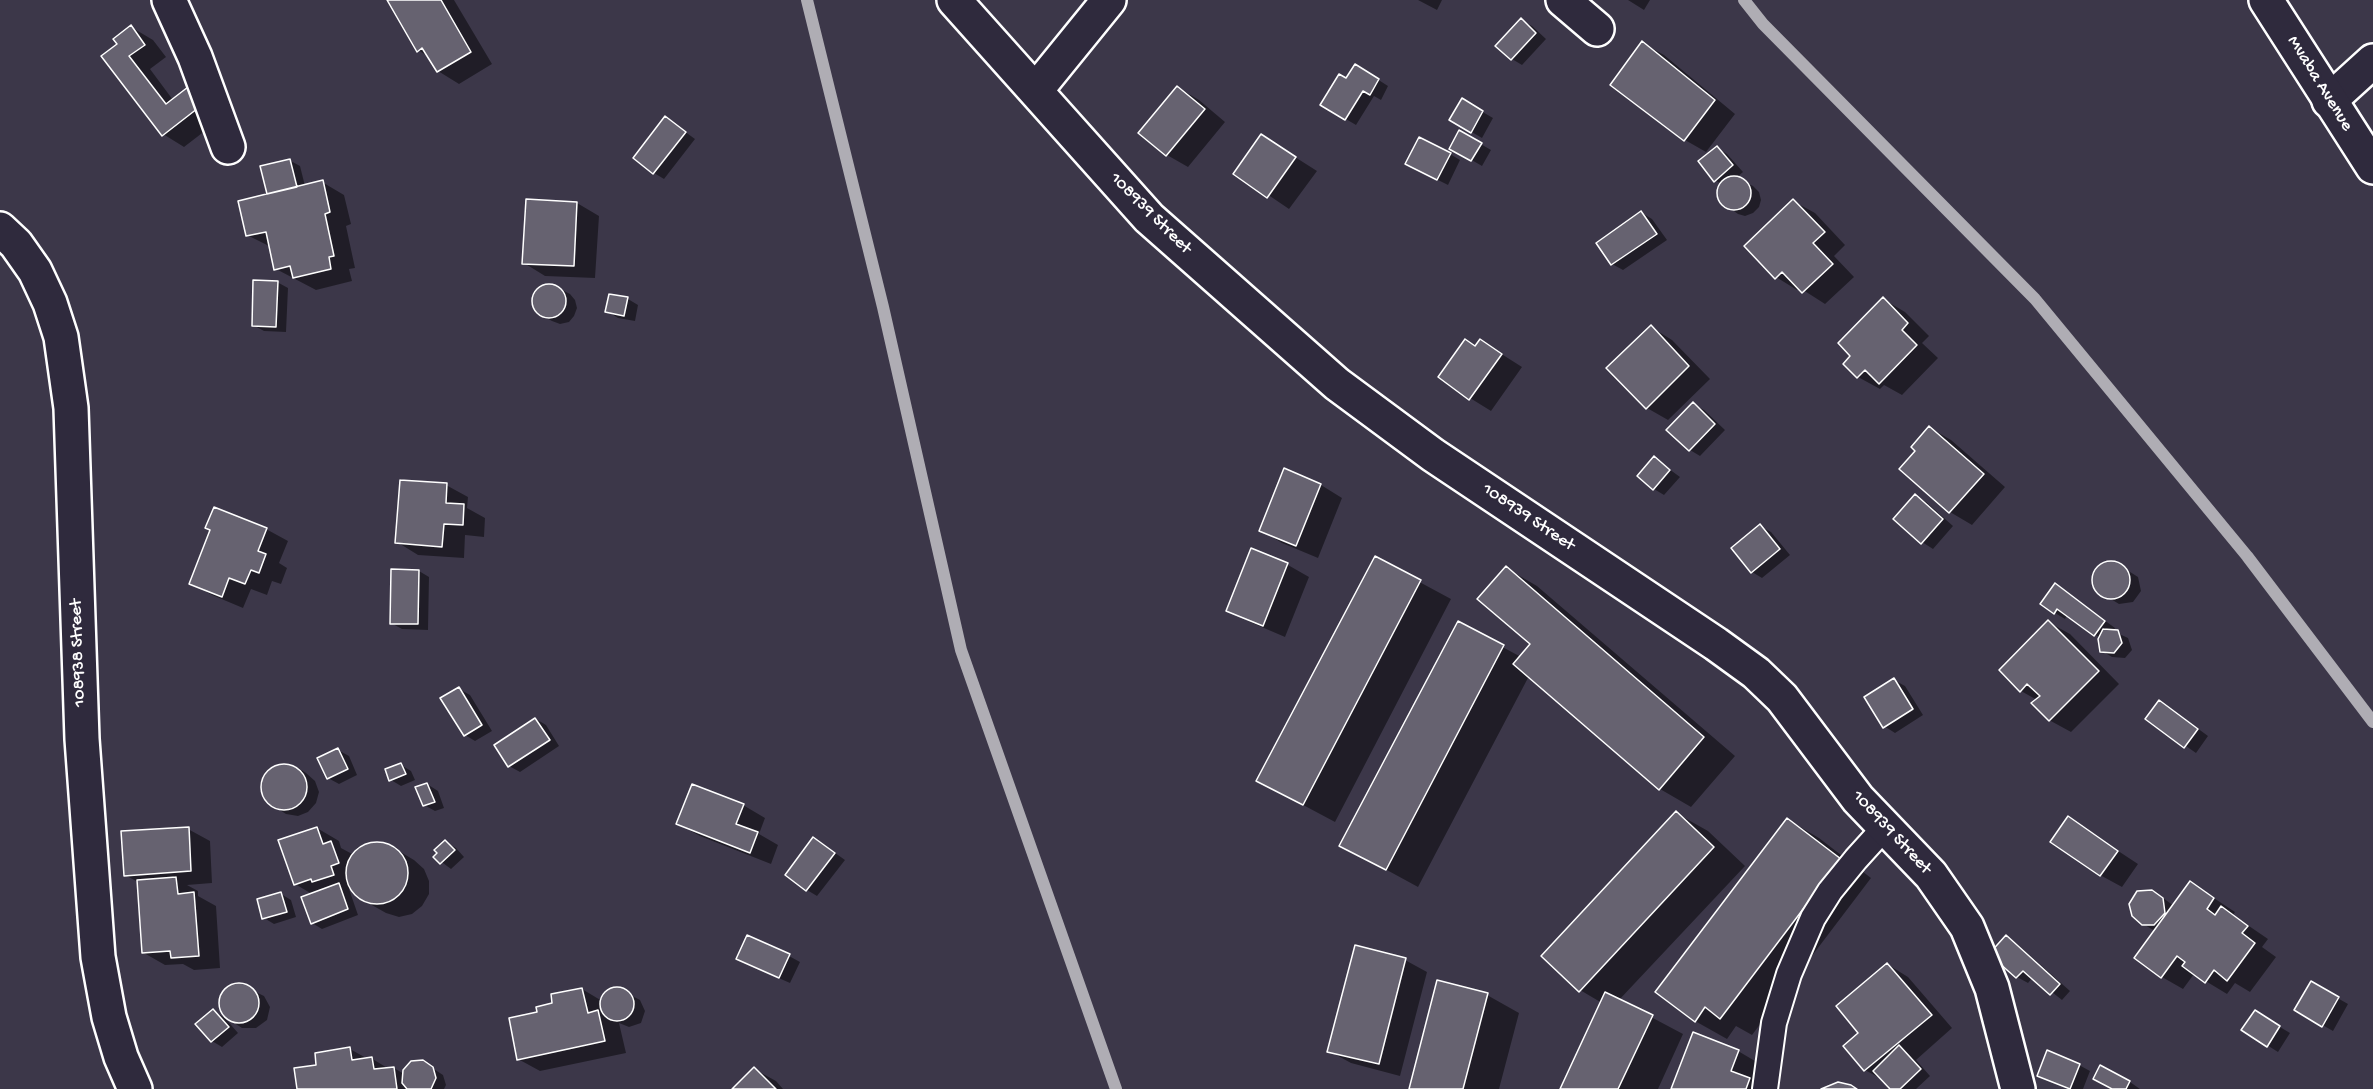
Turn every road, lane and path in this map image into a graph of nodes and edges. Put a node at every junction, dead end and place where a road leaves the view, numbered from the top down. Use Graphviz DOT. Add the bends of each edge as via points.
graph roads {
  1 [pos="169,0"];
  2 [pos="954,0"];
  3 [pos="1109,0"];
  4 [pos="1563,0"];
  5 [pos="2266,0"];
  6 [pos="1597,29"];
  7 [pos="2373,61"];
  8 [pos="1036,90"];
  9 [pos="2329,100"];
  10 [pos="228,147"];
  11 [pos="2373,167"];
  12 [pos="0,229"];
  13 [pos="1885,827"];
  14 [pos="135,1089"];
  15 [pos="1765,1089"];
  16 [pos="2018,1089"];
  1 -- 10 [label="street"];
  2 -- 8 [label="street, 108939 Street"];
  3 -- 8 [label="street"];
  4 -- 6 [label="street"];
  5 -- 9 [label="street, Mvaba Avenue"];
  7 -- 9 [label="street"];
  8 -- 13 [label="street, 108939 Street" via="1149,218 1337,384 1433,455 1756,673 1782,698 1858,799"];
  9 -- 11 [label="street, Mvaba Avenue"];
  12 -- 14 [label="street, 108938 Street" via="35,271 62,337 71,408 82,739 98,957 109,1017"];
  13 -- 15 [label="lane" via="1830,891 1814,918 1789,974 1774,1023"];
  13 -- 16 [label="street, 108939 Street" via="1931,875 1967,927 1992,988"];
}
